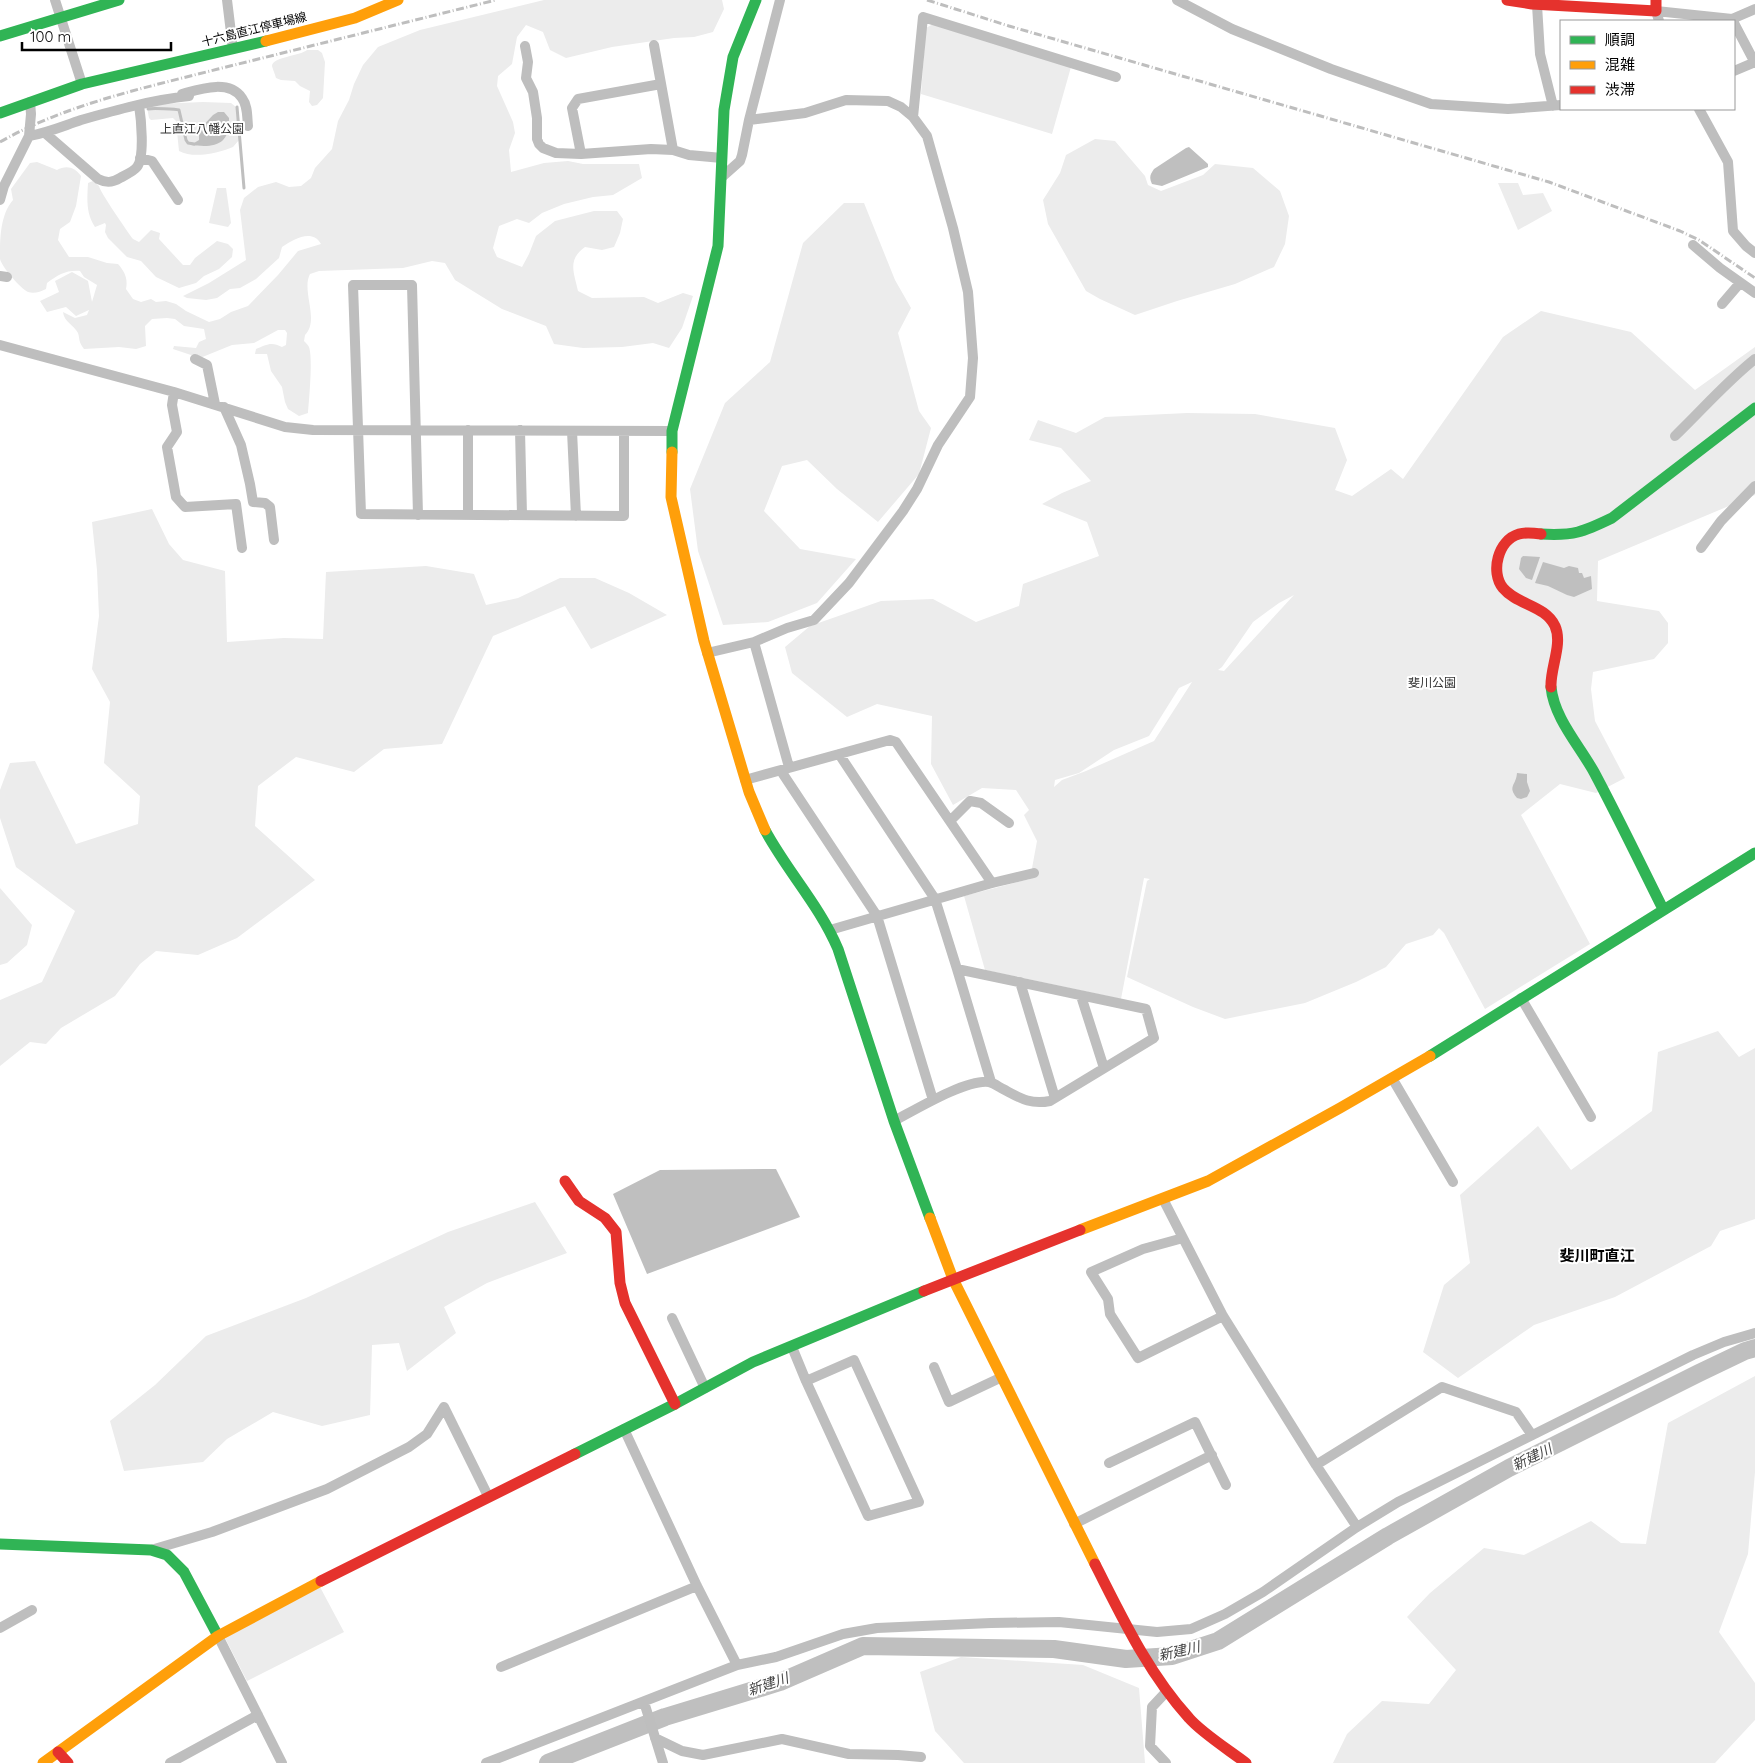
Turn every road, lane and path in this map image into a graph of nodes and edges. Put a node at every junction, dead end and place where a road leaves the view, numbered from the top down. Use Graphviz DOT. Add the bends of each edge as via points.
graph roads {
  1 [pos="55,0"];
  2 [pos="120,0"];
  3 [pos="227,0"];
  4 [pos="398,0"];
  5 [pos="756,0"];
  6 [pos="780,0"];
  7 [pos="1177,0"];
  8 [pos="1507,0"];
  9 [pos="1536,5"];
  10 [pos="1755,9"];
  11 [pos="1657,11"];
  12 [pos="61,19"];
  13 [pos="1725,20"];
  14 [pos="1735,20"];
  15 [pos="1735,25"];
  16 [pos="0,36"];
  17 [pos="654,45"];
  18 [pos="525,46"];
  19 [pos="233,49"];
  20 [pos="1755,62"];
  21 [pos="1735,71"];
  22 [pos="1116,77"];
  23 [pos="82,84"];
  24 [pos="661,84"];
  25 [pos="189,96"];
  26 [pos="162,99"];
  27 [pos="30,102"];
  28 [pos="138,105"];
  29 [pos="1557,106"];
  30 [pos="1700,110"];
  31 [pos="0,113"];
  32 [pos="913,117"];
  33 [pos="749,120"];
  34 [pos="248,126"];
  35 [pos="46,133"];
  36 [pos="29,136"];
  37 [pos="673,150"];
  38 [pos="581,154"];
  39 [pos="140,158"];
  40 [pos="722,158"];
  41 [pos="722,177"];
  42 [pos="0,200"];
  43 [pos="178,200"];
  44 [pos="1693,245"];
  45 [pos="1755,254"];
  46 [pos="1740,283"];
  47 [pos="1755,293"];
  48 [pos="1722,304"];
  49 [pos="0,345"];
  50 [pos="195,359"];
  51 [pos="1755,359"];
  52 [pos="174,392"];
  53 [pos="217,400"];
  54 [pos="1755,408"];
  55 [pos="357,430"];
  56 [pos="415,430"];
  57 [pos="468,430"];
  58 [pos="520,430"];
  59 [pos="572,430"];
  60 [pos="624,431"];
  61 [pos="672,431"];
  62 [pos="1675,436"];
  63 [pos="1755,486"];
  64 [pos="253,502"];
  65 [pos="236,504"];
  66 [pos="418,514"];
  67 [pos="468,515"];
  68 [pos="522,515"];
  69 [pos="576,516"];
  70 [pos="274,540"];
  71 [pos="242,548"];
  72 [pos="1701,548"];
  73 [pos="754,642"];
  74 [pos="707,653"];
  75 [pos="839,754"];
  76 [pos="785,769"];
  77 [pos="746,780"];
  78 [pos="950,821"];
  79 [pos="1009,823"];
  80 [pos="1755,853"];
  81 [pos="1034,873"];
  82 [pos="992,884"];
  83 [pos="935,899"];
  84 [pos="1663,909"];
  85 [pos="877,916"];
  86 [pos="830,930"];
  87 [pos="957,970"];
  88 [pos="1020,982"];
  89 [pos="1081,996"];
  90 [pos="1521,998"];
  91 [pos="1104,1068"];
  92 [pos="1392,1078"];
  93 [pos="991,1082"];
  94 [pos="1055,1098"];
  95 [pos="933,1100"];
  96 [pos="1591,1117"];
  97 [pos="894,1121"];
  98 [pos="565,1180"];
  99 [pos="1453,1182"];
  100 [pos="1163,1199"];
  101 [pos="1183,1238"];
  102 [pos="953,1279"];
  103 [pos="1223,1316"];
  104 [pos="672,1318"];
  105 [pos="1755,1333"];
  106 [pos="792,1347"];
  107 [pos="934,1367"];
  108 [pos="1002,1377"];
  109 [pos="806,1381"];
  110 [pos="705,1388"];
  111 [pos="675,1404"];
  112 [pos="624,1429"];
  113 [pos="1532,1435"];
  114 [pos="1212,1455"];
  115 [pos="1109,1463"];
  116 [pos="1316,1465"];
  117 [pos="1226,1485"];
  118 [pos="488,1496"];
  119 [pos="1074,1524"];
  120 [pos="1357,1526"];
  121 [pos="0,1544"];
  122 [pos="151,1550"];
  123 [pos="697,1586"];
  124 [pos="32,1610"];
  125 [pos="0,1628"];
  126 [pos="1129,1630"];
  127 [pos="218,1636"];
  128 [pos="737,1665"];
  129 [pos="501,1667"];
  130 [pos="1167,1691"];
  131 [pos="644,1702"];
  132 [pos="258,1716"];
  133 [pos="655,1738"];
  134 [pos="58,1752"];
  135 [pos="922,1757"];
  136 [pos="43,1763"];
  137 [pos="68,1763"];
  138 [pos="170,1763"];
  139 [pos="282,1763"];
  140 [pos="486,1763"];
  141 [pos="663,1763"];
  142 [pos="1166,1763"];
  143 [pos="1246,1763"];
  1 -- 12 [label="street"];
  2 -- 12 [label="main road"];
  3 -- 19 [label="street"];
  4 -- 19 [label="main road, 十六島直江停車場線" via="354,18"];
  5 -- 40 [label="main road" via="733,57 724,110"];
  6 -- 33 [label="street"];
  7 -- 29 [label="street" via="1232,29 1331,69 1431,104 1508,109"];
  8 -- 9 [label="main road"];
  9 -- 11 [label="main road"];
  9 -- 29 [label="street" via="1540,54"];
  10 -- 14 [label="street"];
  11 -- 13 [label="street"];
  12 -- 16 [label="main road"];
  12 -- 23 [label="street"];
  15 -- 20 [label="street"];
  17 -- 24 [label="street"];
  18 -- 38 [label="street" via="526,78 533,96 538,144 556,153"];
  19 -- 23 [label="main road, 十六島直江停車場線"];
  20 -- 21 [label="street"];
  22 -- 32 [label="street" via="923,17"];
  23 -- 27 [label="main road, 十六島直江停車場線"];
  24 -- 37 [label="street"];
  24 -- 38 [label="street" via="578,99 572,108"];
  25 -- 26 [label="street"];
  26 -- 28 [label="street"];
  26 -- 34 [label="street" via="221,86 242,97"];
  27 -- 31 [label="main road, 十六島直江停車場線"];
  27 -- 36 [label="street"];
  28 -- 35 [label="street" via="80,120"];
  28 -- 39 [label="street"];
  30 -- 45 [label="street" via="1728,162 1733,231"];
  32 -- 33 [label="street" via="888,101 846,100 805,113"];
  32 -- 73 [label="street" via="927,136 968,292 973,358 970,397 938,446 908,504 849,583 814,620"];
  33 -- 41 [label="street" via="740,160"];
  35 -- 36 [label="street"];
  35 -- 39 [label="street" via="105,183 116,181 136,168"];
  36 -- 42 [label="street"];
  37 -- 38 [label="street"];
  37 -- 40 [label="street"];
  39 -- 43 [label="street" via="152,161"];
  40 -- 41 [label="main road"];
  41 -- 61 [label="main road" via="718,246"];
  44 -- 46 [label="street"];
  46 -- 47 [label="street"];
  46 -- 48 [label="street"];
  49 -- 52 [label="street"];
  50 -- 53 [label="street" via="207,365"];
  51 -- 62 [label="street"];
  52 -- 53 [label="street"];
  52 -- 65 [label="street" via="172,405 177,432 167,447 176,497 185,506"];
  53 -- 55 [label="street" via="285,427"];
  53 -- 64 [label="street" via="241,445"];
  54 -- 84 [label="main road" via="1612,518 1579,533 1518,534 1504,546 1497,562 1498,578 1504,590 1546,614 1554,624 1558,633 1550,681 1555,705 1602,788"];
  55 -- 56 [label="street"];
  55 -- 56 [label="street" via="353,285 412,285"];
  55 -- 66 [label="street" via="361,514"];
  56 -- 57 [label="street"];
  56 -- 66 [label="street"];
  57 -- 58 [label="street"];
  57 -- 67 [label="street"];
  58 -- 59 [label="street"];
  58 -- 68 [label="street"];
  59 -- 60 [label="street"];
  59 -- 69 [label="street"];
  60 -- 61 [label="street"];
  60 -- 69 [label="street" via="624,516"];
  61 -- 74 [label="main road" via="671,497"];
  63 -- 72 [label="street" via="1721,521"];
  64 -- 65 [label="street"];
  64 -- 70 [label="street" via="265,502 270,507"];
  65 -- 71 [label="street"];
  66 -- 67 [label="street"];
  67 -- 68 [label="street"];
  68 -- 69 [label="street"];
  73 -- 74 [label="street"];
  73 -- 76 [label="street"];
  74 -- 77 [label="main road"];
  75 -- 76 [label="street"];
  75 -- 78 [label="street" via="890,740 896,742"];
  75 -- 83 [label="street"];
  76 -- 77 [label="street"];
  76 -- 85 [label="street"];
  77 -- 86 [label="main road" via="759,819 775,849"];
  78 -- 79 [label="street" via="970,801 981,803"];
  78 -- 82 [label="street"];
  80 -- 84 [label="main road"];
  81 -- 82 [label="street"];
  82 -- 83 [label="street"];
  83 -- 85 [label="street"];
  83 -- 87 [label="street"];
  84 -- 90 [label="main road"];
  85 -- 86 [label="street"];
  85 -- 95 [label="street"];
  86 -- 97 [label="main road"];
  87 -- 88 [label="street"];
  87 -- 93 [label="street"];
  88 -- 89 [label="street"];
  88 -- 94 [label="street"];
  89 -- 91 [label="street"];
  89 -- 91 [label="street" via="1146,1009 1154,1038"];
  90 -- 92 [label="main road"];
  90 -- 96 [label="street"];
  91 -- 94 [label="street"];
  92 -- 99 [label="street"];
  92 -- 100 [label="main road" via="1208,1181"];
  93 -- 94 [label="street" via="1025,1101 1038,1104"];
  93 -- 95 [label="street" via="964,1086"];
  95 -- 97 [label="street"];
  97 -- 102 [label="main road"];
  98 -- 111 [label="main road" via="579,1201 605,1218 616,1232 625,1303"];
  100 -- 101 [label="street"];
  100 -- 102 [label="main road"];
  101 -- 103 [label="street"];
  101 -- 103 [label="street" via="1143,1249 1091,1272 1108,1299 1110,1314 1138,1358"];
  102 -- 106 [label="main road"];
  102 -- 108 [label="main road"];
  103 -- 116 [label="street"];
  104 -- 110 [label="street"];
  105 -- 113 [label="street" via="1693,1355"];
  106 -- 109 [label="street"];
  106 -- 110 [label="main road" via="753,1362"];
  107 -- 108 [label="street" via="949,1402"];
  108 -- 119 [label="main road"];
  109 -- 109 [label="street" via="868,1516 919,1502 854,1360"];
  110 -- 111 [label="main road"];
  111 -- 112 [label="main road"];
  112 -- 118 [label="main road"];
  112 -- 123 [label="street"];
  113 -- 116 [label="street" via="1516,1412 1442,1387"];
  113 -- 120 [label="street"];
  114 -- 115 [label="street" via="1195,1422"];
  114 -- 117 [label="street"];
  114 -- 119 [label="street"];
  116 -- 120 [label="street"];
  118 -- 122 [label="street" via="444,1407 427,1434 409,1447 327,1489 212,1532"];
  118 -- 127 [label="main road"];
  119 -- 126 [label="main road"];
  120 -- 126 [label="street" via="1263,1592 1225,1614 1191,1629"];
  121 -- 122 [label="main road"];
  122 -- 127 [label="main road" via="167,1555 184,1572"];
  123 -- 128 [label="street"];
  123 -- 129 [label="street"];
  124 -- 125 [label="street"];
  126 -- 128 [label="street" via="1059,1622 878,1628 843,1634 776,1657"];
  126 -- 130 [label="main road"];
  127 -- 132 [label="street"];
  127 -- 134 [label="main road"];
  128 -- 131 [label="street"];
  130 -- 142 [label="street" via="1152,1707 1150,1746"];
  130 -- 143 [label="main road" via="1190,1719"];
  131 -- 133 [label="street"];
  131 -- 140 [label="street"];
  132 -- 138 [label="street"];
  132 -- 139 [label="street"];
  133 -- 135 [label="street" via="682,1751 703,1755 782,1739 849,1754"];
  133 -- 141 [label="street"];
  134 -- 136 [label="main road"];
  134 -- 137 [label="main road"];
}
